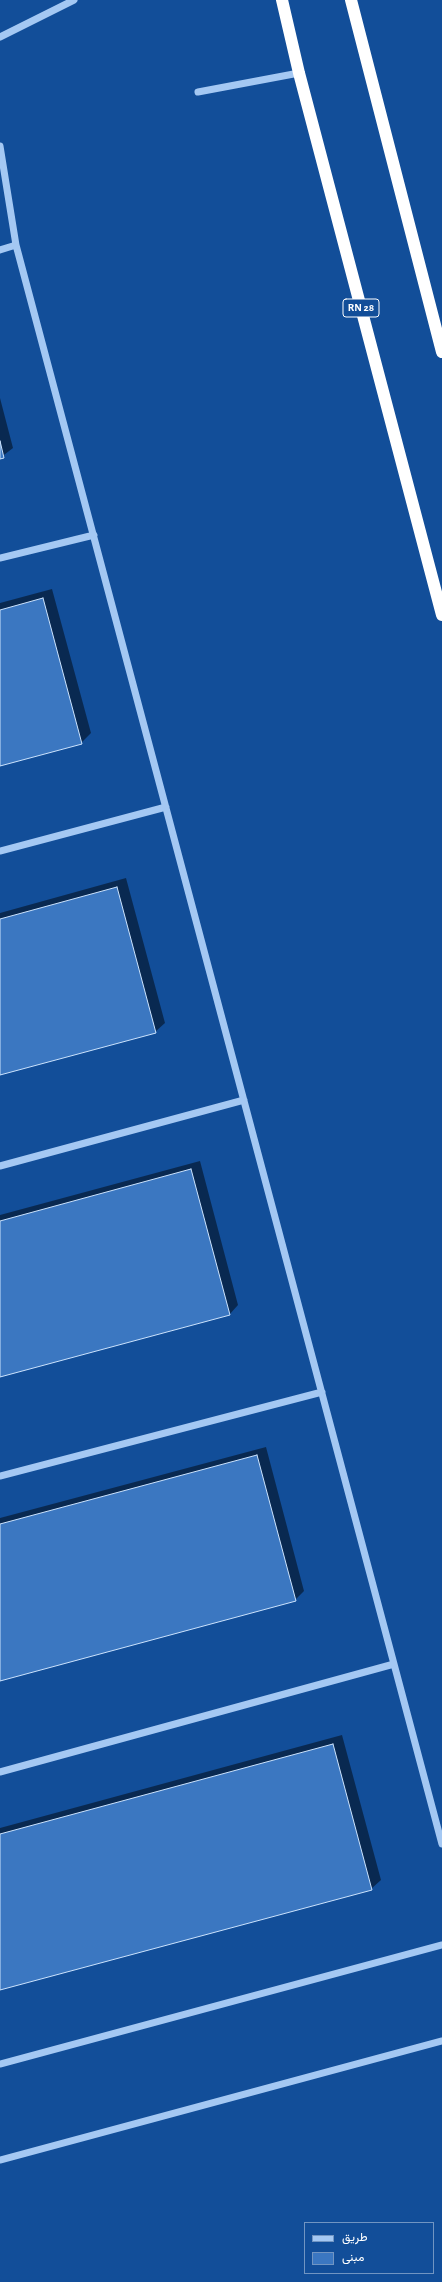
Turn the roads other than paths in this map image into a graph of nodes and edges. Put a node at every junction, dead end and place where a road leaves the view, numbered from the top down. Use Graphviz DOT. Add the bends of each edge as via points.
graph roads {
  1 [pos="74,0"];
  2 [pos="282,0"];
  3 [pos="351,0"];
  4 [pos="0,37"];
  5 [pos="299,73"];
  6 [pos="198,92"];
  7 [pos="0,146"];
  8 [pos="16,245"];
  9 [pos="0,250"];
  10 [pos="442,352"];
  11 [pos="94,535"];
  12 [pos="0,558"];
  13 [pos="442,615"];
  14 [pos="166,807"];
  15 [pos="0,851"];
  16 [pos="244,1100"];
  17 [pos="0,1166"];
  18 [pos="322,1392"];
  19 [pos="0,1476"];
  20 [pos="394,1664"];
  21 [pos="0,1772"];
  22 [pos="442,1844"];
  23 [pos="442,1945"];
  24 [pos="442,2041"];
  25 [pos="0,2064"];
  26 [pos="0,2160"];
  1 -- 4 [label="lane"];
  2 -- 5 [label="highway, RN 28"];
  3 -- 10 [label="highway"];
  5 -- 6 [label="lane"];
  5 -- 13 [label="highway, RN 28"];
  7 -- 8 [label="lane"];
  8 -- 9 [label="lane"];
  8 -- 11 [label="lane"];
  11 -- 12 [label="lane"];
  11 -- 14 [label="lane"];
  14 -- 15 [label="lane"];
  14 -- 16 [label="lane"];
  16 -- 17 [label="lane"];
  16 -- 18 [label="lane"];
  18 -- 19 [label="lane"];
  18 -- 20 [label="lane"];
  20 -- 21 [label="lane"];
  20 -- 22 [label="lane"];
  23 -- 25 [label="lane"];
  24 -- 26 [label="lane"];
}
